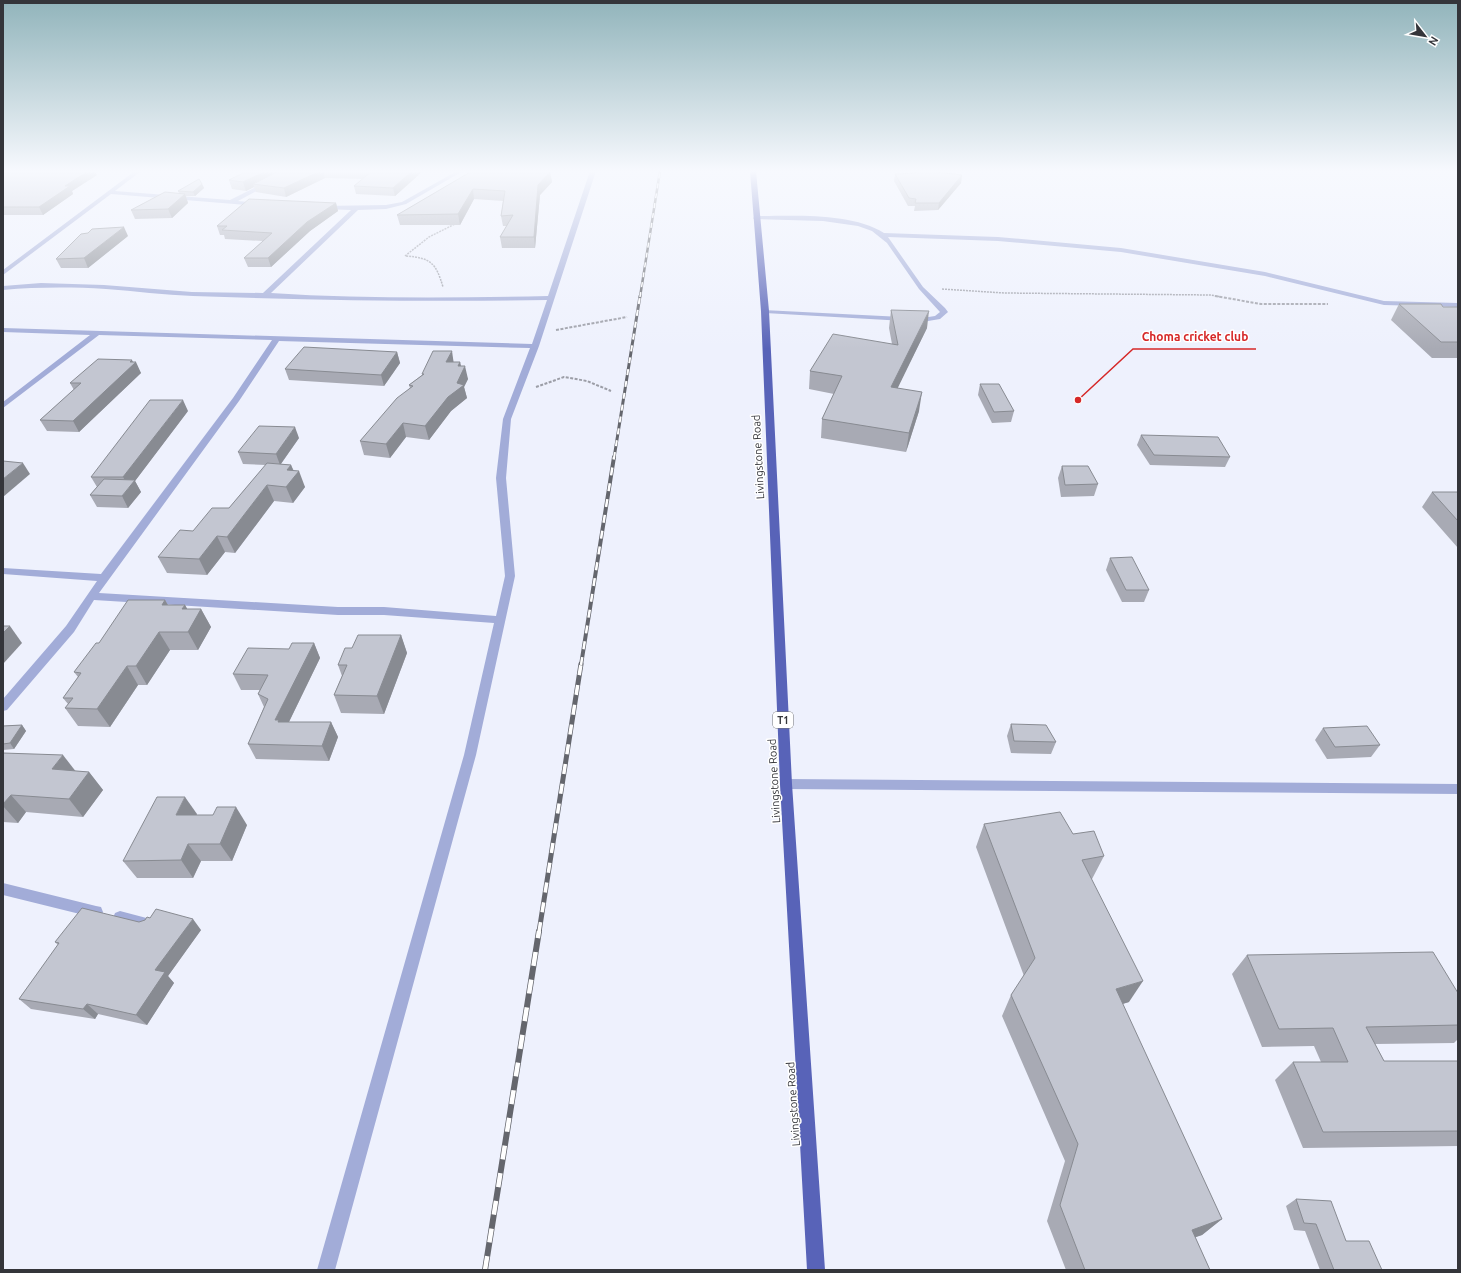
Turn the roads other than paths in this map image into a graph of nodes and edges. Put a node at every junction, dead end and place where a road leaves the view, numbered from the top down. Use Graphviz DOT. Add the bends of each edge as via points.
graph roads {
  1 [pos="58,230"];
  2 [pos="333,230"];
  3 [pos="573,230"];
  4 [pos="757,230"];
  5 [pos="874,230"];
  6 [pos="883,235"];
  7 [pos="3,273"];
  8 [pos="3,288"];
  9 [pos="265,295"];
  10 [pos="551,298"];
  11 [pos="1458,305"];
  12 [pos="765,310"];
  13 [pos="3,330"];
  14 [pos="97,333"];
  15 [pos="277,338"];
  16 [pos="535,346"];
  17 [pos="3,406"];
  18 [pos="3,571"];
  19 [pos="104,578"];
  20 [pos="91,596"];
  21 [pos="500,620"];
  22 [pos="3,707"];
  23 [pos="786,784"];
  24 [pos="1458,790"];
  25 [pos="3,889"];
  26 [pos="149,925"];
  27 [pos="326,1270"];
  28 [pos="816,1270"];
  1 -- 7 [label="street"];
  2 -- 9 [label="street"];
  3 -- 10 [label="street"];
  4 -- 12 [label="highway, Livingstone Road / T1"];
  5 -- 6 [label="street"];
  6 -- 11 [label="street" via="998,239 1121,250 1277,276 1384,304"];
  6 -- 12 [label="street" via="922,289 942,307 942,316 922,320"];
  8 -- 9 [label="street" via="41,285 192,294"];
  9 -- 10 [label="street" via="311,298"];
  10 -- 16 [label="street"];
  12 -- 23 [label="highway, Livingstone Road / T1"];
  13 -- 14 [label="street"];
  14 -- 15 [label="street"];
  14 -- 17 [label="street"];
  15 -- 16 [label="street"];
  15 -- 19 [label="street" via="236,399"];
  16 -- 21 [label="street" via="507,419 501,478 510,576"];
  18 -- 19 [label="street"];
  19 -- 20 [label="street"];
  20 -- 21 [label="street" via="338,611 384,611"];
  20 -- 22 [label="street" via="70,629"];
  21 -- 27 [label="street" via="470,756"];
  23 -- 24 [label="street"];
  23 -- 28 [label="highway, Livingstone Road / T1"];
  25 -- 26 [label="street"];
}
